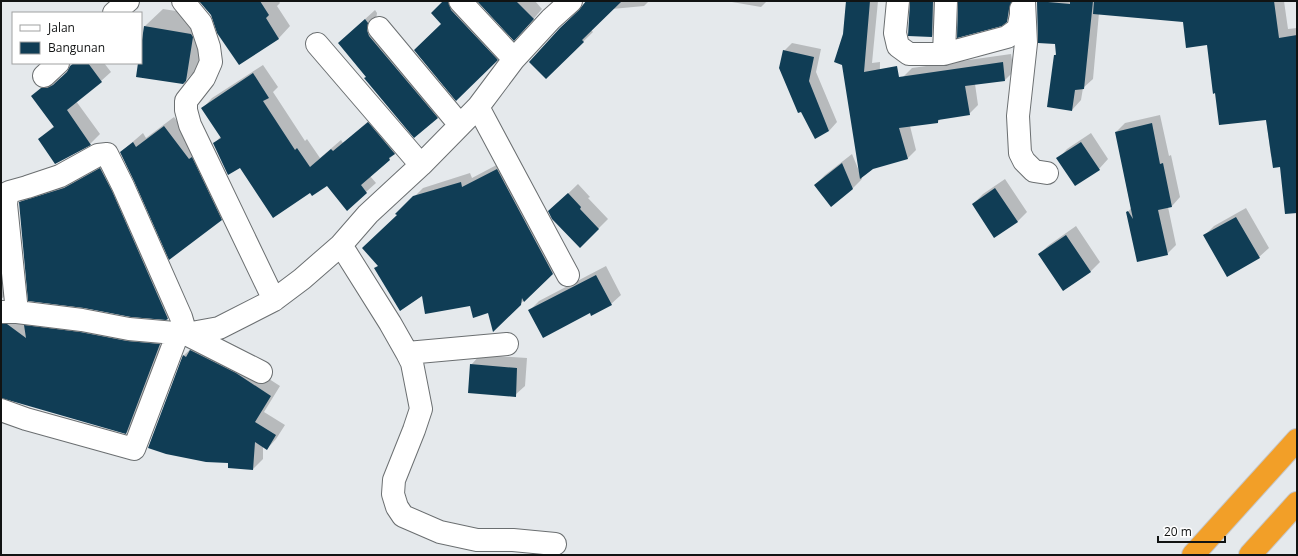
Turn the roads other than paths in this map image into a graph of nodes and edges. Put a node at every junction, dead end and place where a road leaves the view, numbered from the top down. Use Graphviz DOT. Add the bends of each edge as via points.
graph roads {
  1 [pos="128,1"];
  2 [pos="183,1"];
  3 [pos="460,1"];
  4 [pos="571,1"];
  5 [pos="898,1"];
  6 [pos="946,1"];
  7 [pos="1021,1"];
  8 [pos="1024,1"];
  9 [pos="115,12"];
  10 [pos="379,28"];
  11 [pos="317,44"];
  12 [pos="944,54"];
  13 [pos="514,59"];
  14 [pos="478,107"];
  15 [pos="460,125"];
  16 [pos="421,165"];
  17 [pos="1047,174"];
  18 [pos="341,245"];
  19 [pos="568,275"];
  20 [pos="274,300"];
  21 [pos="9,312"];
  22 [pos="182,333"];
  23 [pos="507,344"];
  24 [pos="407,353"];
  25 [pos="260,372"];
  26 [pos="1,410"];
  27 [pos="1297,440"];
  28 [pos="1297,503"];
  29 [pos="555,544"];
  30 [pos="1193,555"];
  31 [pos="1250,555"];
  1 -- 9 [label="street"];
  2 -- 20 [label="street" via="201,23 210,47 211,62 204,78 186,100 190,126"];
  3 -- 13 [label="street"];
  4 -- 13 [label="street"];
  5 -- 12 [label="street" via="895,33 898,46 909,54"];
  6 -- 12 [label="street"];
  7 -- 12 [label="street" via="1018,29 1007,37"];
  8 -- 17 [label="street" via="1026,43 1018,116 1020,153 1034,171"];
  10 -- 15 [label="street"];
  11 -- 16 [label="street"];
  13 -- 14 [label="street"];
  14 -- 15 [label="street"];
  14 -- 19 [label="street"];
  15 -- 16 [label="street"];
  16 -- 18 [label="street" via="368,214"];
  18 -- 20 [label="street"];
  18 -- 24 [label="street"];
  20 -- 22 [label="street" via="219,328"];
  21 -- 22 [label="street" via="82,320 129,329"];
  21 -- 22 [label="street" via="6,204 9,192 60,176 98,155 107,154 178,309"];
  22 -- 25 [label="street"];
  22 -- 26 [label="street" via="134,449"];
  23 -- 24 [label="street"];
  24 -- 29 [label="street" via="412,363 421,408 394,480 393,494 403,516 440,532 477,540"];
  27 -- 30 [label="highway"];
  28 -- 31 [label="highway"];
}
